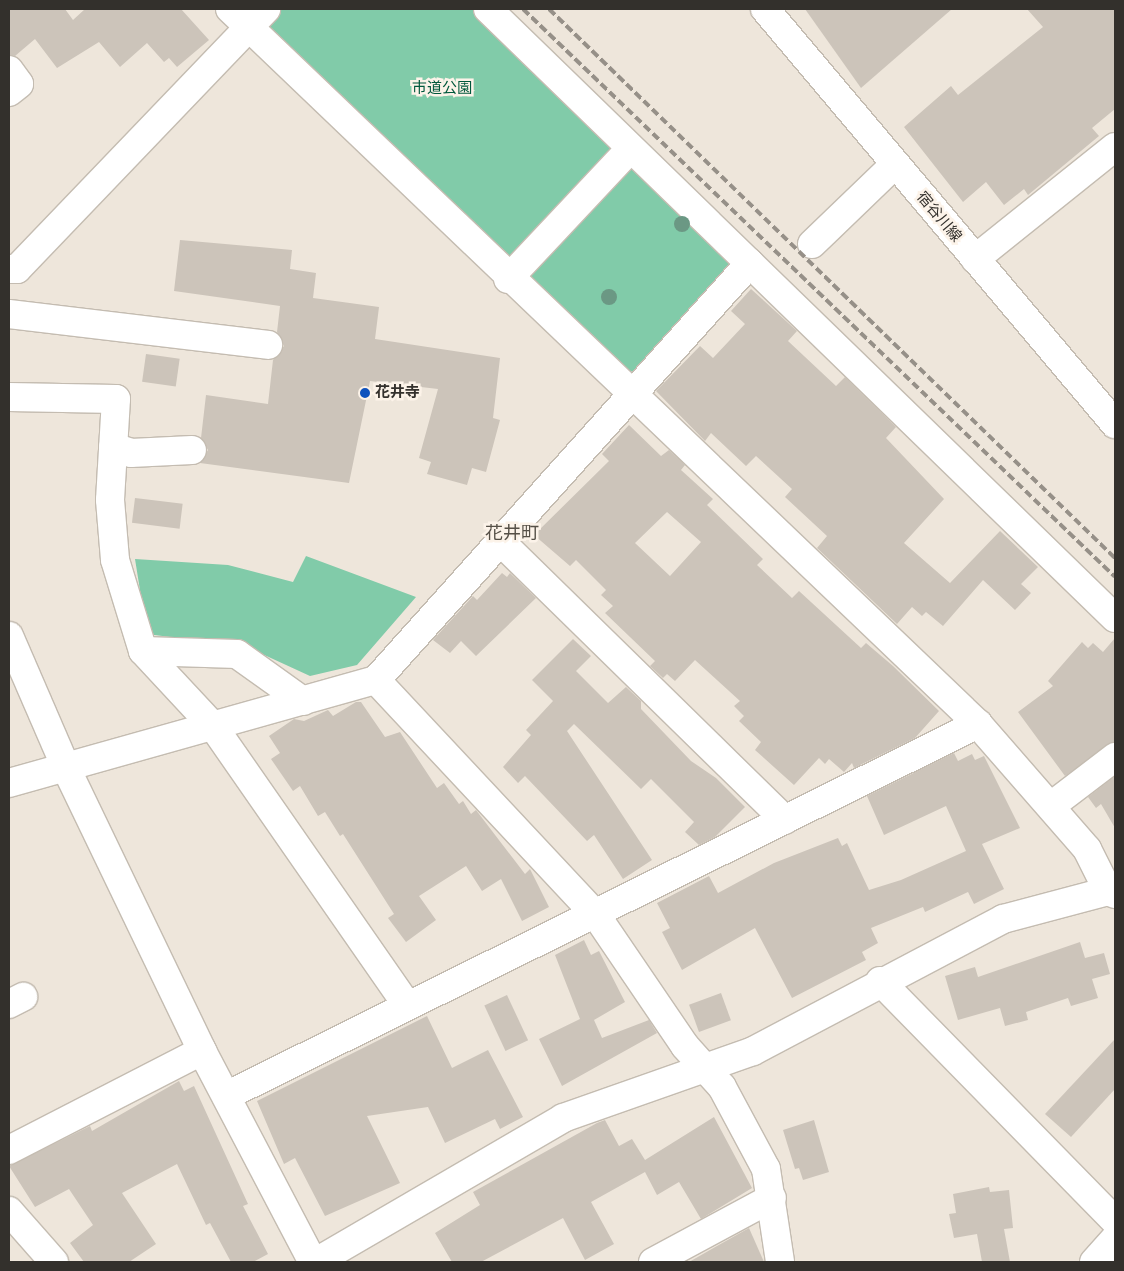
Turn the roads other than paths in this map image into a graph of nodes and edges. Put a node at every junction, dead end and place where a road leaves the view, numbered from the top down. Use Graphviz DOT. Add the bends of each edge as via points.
graph roads {
  1 [pos="488,9"];
  2 [pos="764,9"];
  3 [pos="248,15"];
  4 [pos="9,70"];
  5 [pos="9,92"];
  6 [pos="1115,147"];
  7 [pos="630,149"];
  8 [pos="895,164"];
  9 [pos="812,244"];
  10 [pos="975,259"];
  11 [pos="750,263"];
  12 [pos="9,269"];
  13 [pos="508,279"];
  14 [pos="9,314"];
  15 [pos="268,345"];
  16 [pos="9,397"];
  17 [pos="632,397"];
  18 [pos="1115,424"];
  19 [pos="113,447"];
  20 [pos="192,450"];
  21 [pos="499,540"];
  22 [pos="1115,618"];
  23 [pos="9,636"];
  24 [pos="144,651"];
  25 [pos="376,680"];
  26 [pos="303,700"];
  27 [pos="978,724"];
  28 [pos="213,726"];
  29 [pos="1115,757"];
  30 [pos="66,768"];
  31 [pos="9,783"];
  32 [pos="1051,806"];
  33 [pos="785,820"];
  34 [pos="1112,892"];
  35 [pos="596,915"];
  36 [pos="880,981"];
  37 [pos="406,1004"];
  38 [pos="202,1050"];
  39 [pos="705,1067"];
  40 [pos="228,1095"];
  41 [pos="9,1150"];
  42 [pos="772,1198"];
  43 [pos="9,1211"];
  44 [pos="1115,1221"];
  45 [pos="1115,1239"];
  46 [pos="54,1262"];
  47 [pos="314,1262"];
  48 [pos="653,1262"];
  49 [pos="780,1262"];
  50 [pos="1094,1262"];
  1 -- 7 [label="street"];
  2 -- 8 [label="street, 宿谷川線"];
  3 -- 12 [label="street" via="17,269"];
  3 -- 13 [label="street"];
  4 -- 5 [label="street" via="19,84"];
  6 -- 10 [label="street"];
  7 -- 11 [label="street"];
  7 -- 13 [label="street"];
  8 -- 9 [label="street"];
  8 -- 10 [label="street, 宿谷川線"];
  10 -- 18 [label="street, 宿谷川線"];
  11 -- 17 [label="street"];
  11 -- 22 [label="street"];
  13 -- 17 [label="street"];
  14 -- 15 [label="street"];
  16 -- 19 [label="street" via="116,399"];
  17 -- 21 [label="street"];
  17 -- 27 [label="street"];
  19 -- 20 [label="street" via="131,453"];
  19 -- 24 [label="street" via="110,500 115,560"];
  21 -- 25 [label="street"];
  21 -- 33 [label="street"];
  23 -- 30 [label="street"];
  24 -- 26 [label="street" via="237,654"];
  24 -- 28 [label="street"];
  25 -- 26 [label="street"];
  25 -- 35 [label="street"];
  26 -- 28 [label="street"];
  27 -- 32 [label="street"];
  27 -- 33 [label="street"];
  28 -- 30 [label="street"];
  28 -- 37 [label="street"];
  29 -- 32 [label="street"];
  30 -- 31 [label="street"];
  30 -- 38 [label="street"];
  32 -- 34 [label="street" via="1087,849"];
  33 -- 35 [label="street"];
  34 -- 36 [label="street" via="1002,918"];
  35 -- 37 [label="street"];
  35 -- 39 [label="street" via="686,1046"];
  36 -- 39 [label="street" via="753,1051"];
  36 -- 44 [label="street"];
  37 -- 40 [label="street"];
  38 -- 40 [label="street"];
  38 -- 41 [label="street"];
  39 -- 42 [label="street" via="722,1087 766,1169"];
  39 -- 47 [label="street" via="563,1118"];
  40 -- 47 [label="street"];
  42 -- 48 [label="street"];
  42 -- 49 [label="street"];
  43 -- 46 [label="street"];
  45 -- 50 [label="street"];
}
